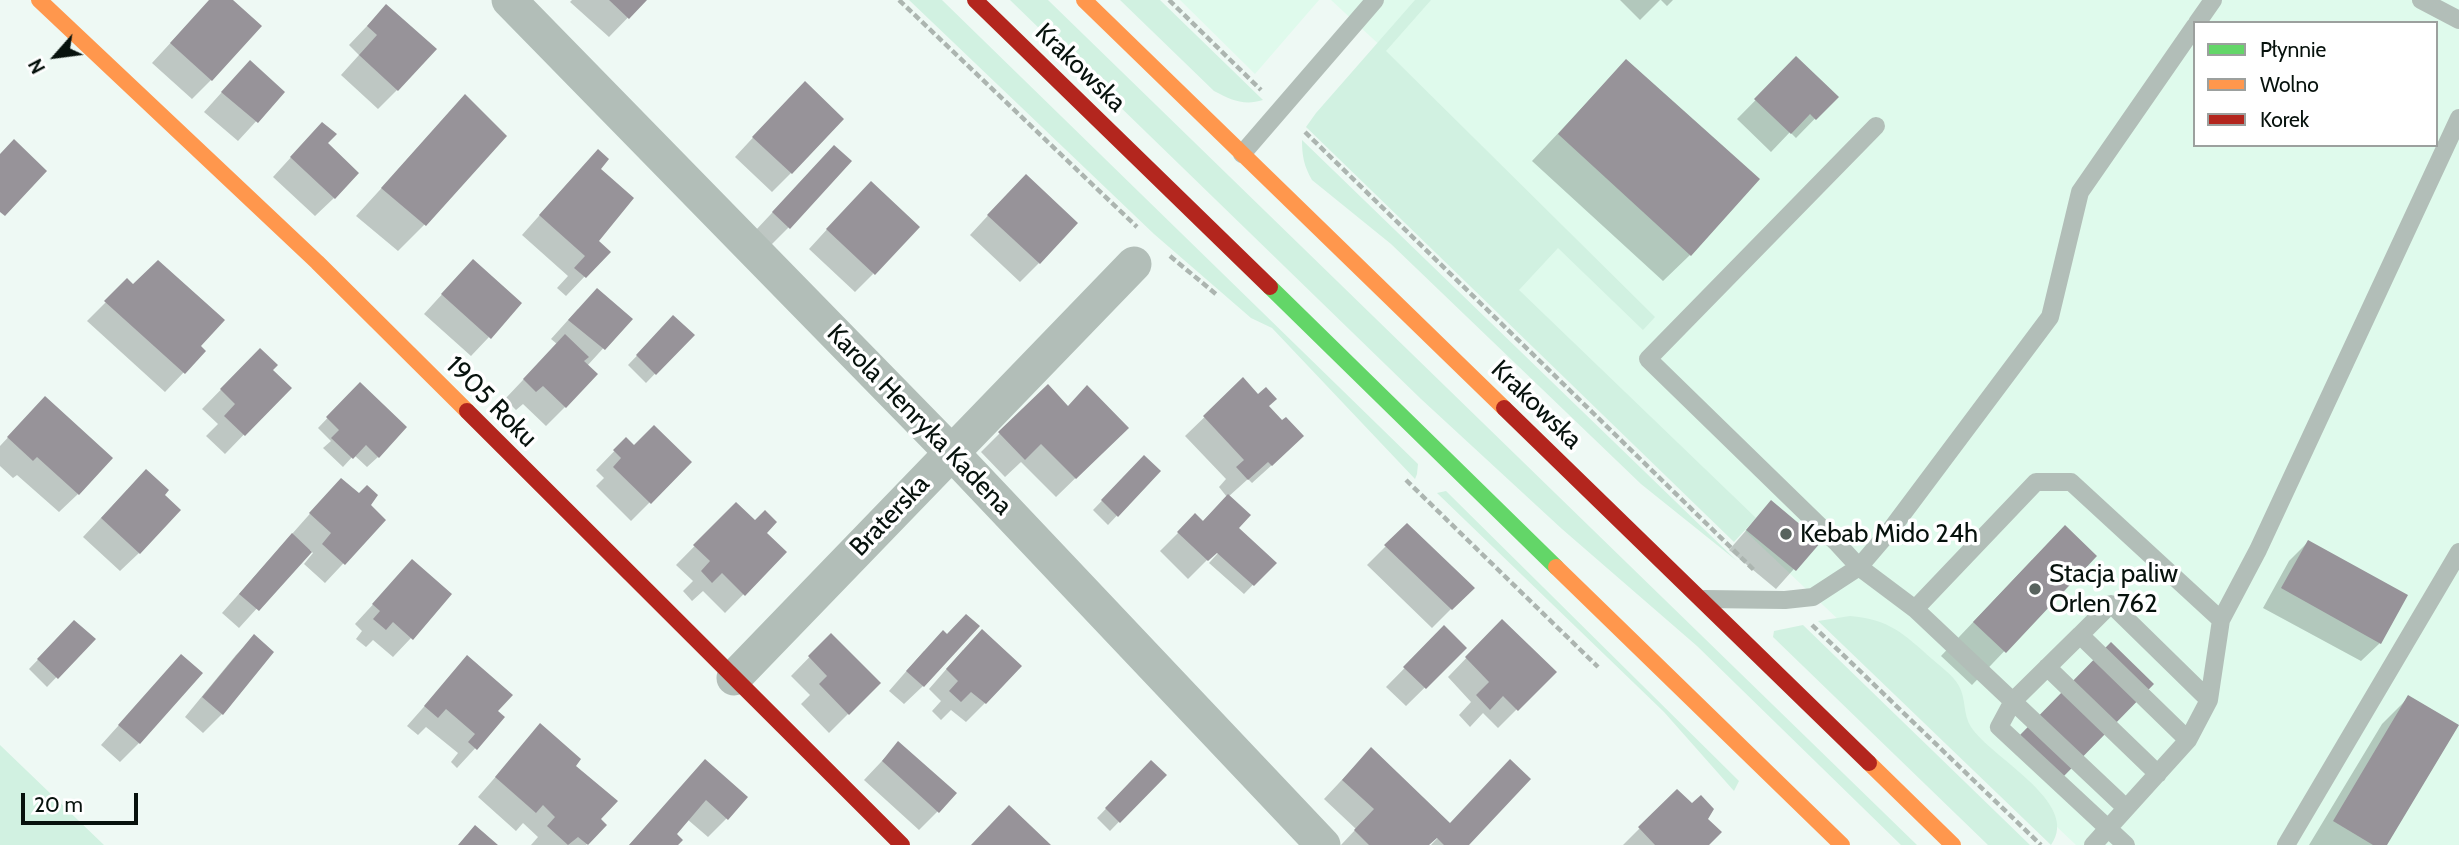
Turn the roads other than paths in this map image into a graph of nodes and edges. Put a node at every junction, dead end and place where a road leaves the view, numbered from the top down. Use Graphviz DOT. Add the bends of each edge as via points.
graph roads {
  1 [pos="39,0"];
  2 [pos="509,0"];
  3 [pos="975,0"];
  4 [pos="1084,0"];
  5 [pos="1375,0"];
  6 [pos="2213,0"];
  7 [pos="2421,0"];
  8 [pos="2459,20"];
  9 [pos="2199,21"];
  10 [pos="2193,29"];
  11 [pos="2459,118"];
  12 [pos="1876,125"];
  13 [pos="1242,154"];
  14 [pos="1147,256"];
  15 [pos="951,452"];
  16 [pos="2459,552"];
  17 [pos="1859,567"];
  18 [pos="1701,599"];
  19 [pos="1915,609"];
  20 [pos="2221,620"];
  21 [pos="2080,635"];
  22 [pos="2047,667"];
  23 [pos="734,678"];
  24 [pos="2209,700"];
  25 [pos="2013,701"];
  26 [pos="2188,740"];
  27 [pos="2158,774"];
  28 [pos="2126,808"];
  29 [pos="2108,828"];
  30 [pos="902,845"];
  31 [pos="1323,845"];
  32 [pos="1842,845"];
  33 [pos="1953,845"];
  34 [pos="2093,845"];
  35 [pos="2126,845"];
  36 [pos="2286,845"];
  1 -- 23 [label="main road, 1905 Roku" via="317,262"];
  2 -- 15 [label="street, Karola Henryka Kadena"];
  3 -- 32 [label="main road, Krakowska"];
  4 -- 13 [label="main road, Krakowska"];
  5 -- 13 [label="lane"];
  6 -- 9 [label="lane"];
  7 -- 8 [label="lane"];
  10 -- 17 [label="lane" via="2080,192 2050,317"];
  11 -- 20 [label="lane"];
  12 -- 17 [label="lane" via="1648,359"];
  13 -- 18 [label="main road, Krakowska"];
  14 -- 15 [label="street, Braterska"];
  15 -- 23 [label="street, Braterska"];
  15 -- 31 [label="street, Karola Henryka Kadena"];
  16 -- 36 [label="lane"];
  17 -- 18 [label="lane" via="1814,597"];
  17 -- 19 [label="lane"];
  18 -- 33 [label="main road, Krakowska"];
  19 -- 20 [label="lane" via="2036,482 2071,482"];
  19 -- 25 [label="lane"];
  20 -- 24 [label="lane"];
  21 -- 22 [label="lane"];
  21 -- 24 [label="lane" via="2111,604"];
  21 -- 26 [label="lane"];
  22 -- 25 [label="lane"];
  22 -- 27 [label="lane"];
  23 -- 30 [label="main road, 1905 Roku"];
  24 -- 26 [label="lane"];
  25 -- 28 [label="lane"];
  25 -- 29 [label="lane" via="1999,727"];
  26 -- 27 [label="lane"];
  27 -- 28 [label="lane"];
  28 -- 29 [label="lane"];
  29 -- 34 [label="lane"];
  29 -- 35 [label="lane"];
}
